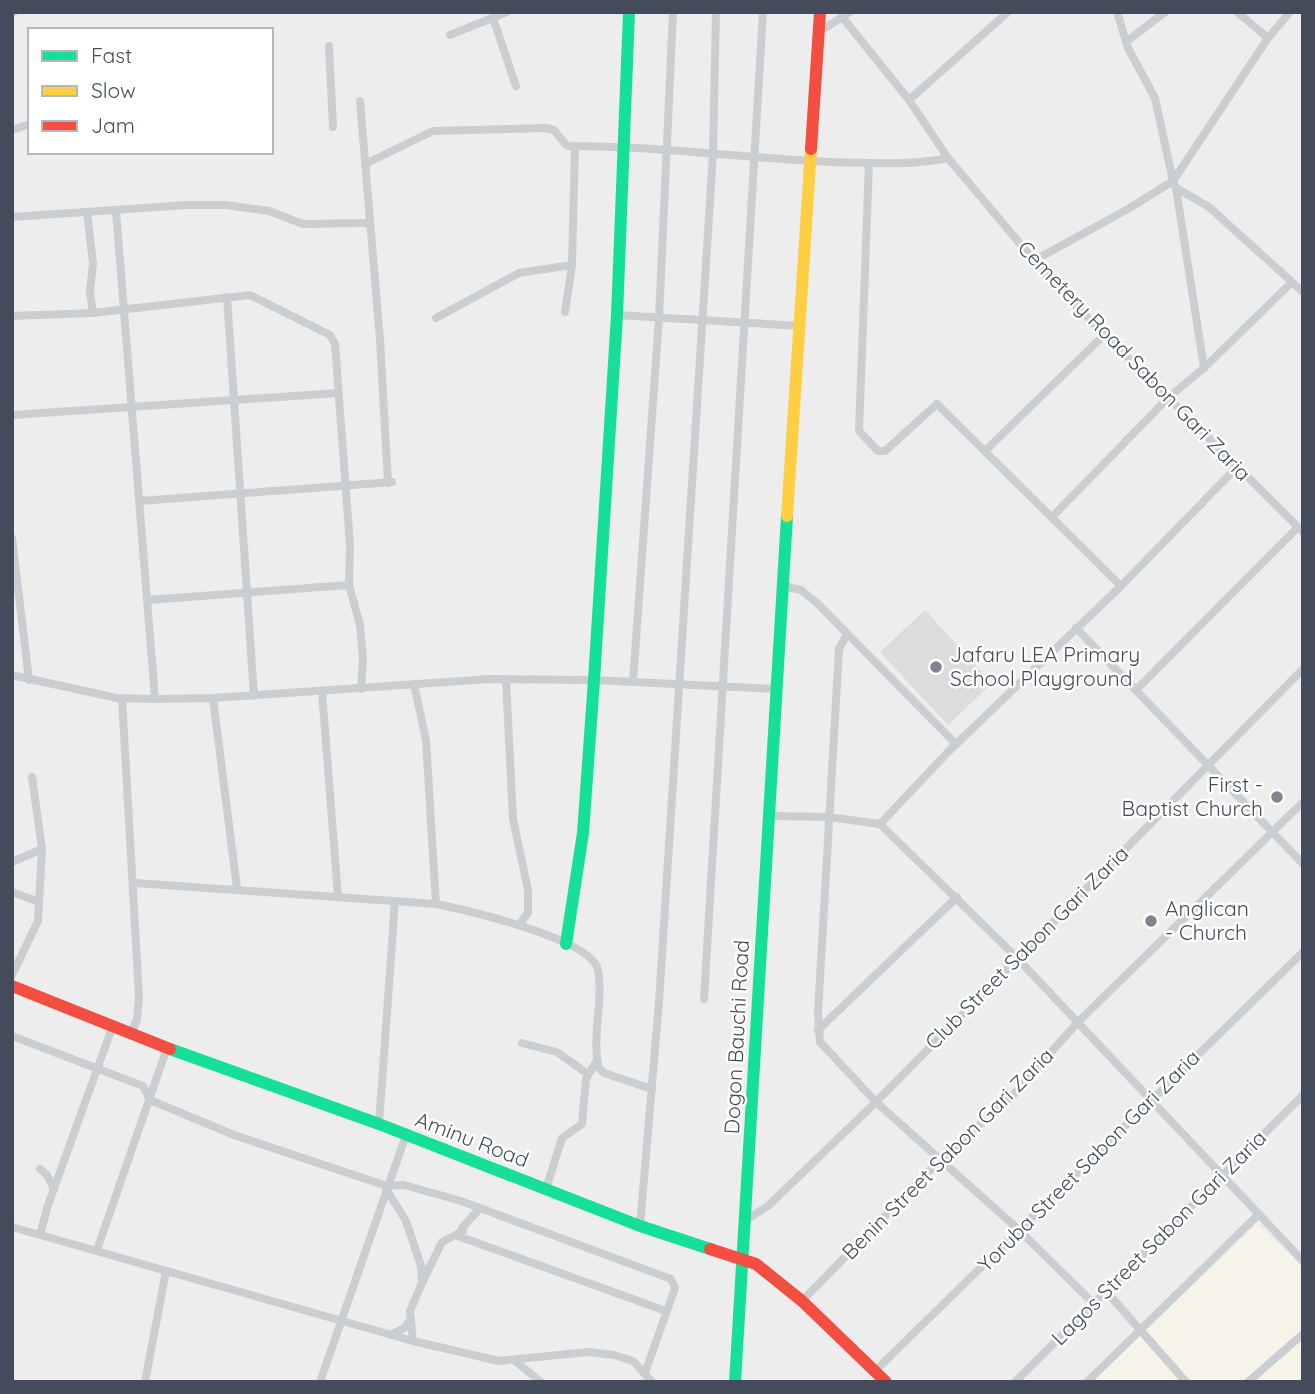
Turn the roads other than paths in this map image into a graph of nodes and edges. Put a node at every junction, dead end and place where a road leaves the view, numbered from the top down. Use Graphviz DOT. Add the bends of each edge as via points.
graph roads {
  1 [pos="507,12"];
  2 [pos="629,12"];
  3 [pos="673,12"];
  4 [pos="716,12"];
  5 [pos="763,12"];
  6 [pos="820,12"];
  7 [pos="1008,12"];
  8 [pos="1117,12"];
  9 [pos="1165,12"];
  10 [pos="1237,12"];
  11 [pos="1290,12"];
  12 [pos="847,15"];
  13 [pos="493,18"];
  14 [pos="819,32"];
  15 [pos="450,35"];
  16 [pos="1268,38"];
  17 [pos="1126,42"];
  18 [pos="329,46"];
  19 [pos="516,86"];
  20 [pos="909,100"];
  21 [pos="360,101"];
  22 [pos="333,127"];
  23 [pos="621,145"];
  24 [pos="576,146"];
  25 [pos="666,150"];
  26 [pos="713,154"];
  27 [pos="755,157"];
  28 [pos="948,158"];
  29 [pos="812,161"];
  30 [pos="869,163"];
  31 [pos="365,164"];
  32 [pos="1174,184"];
  33 [pos="116,211"];
  34 [pos="87,212"];
  35 [pos="12,217"];
  36 [pos="370,223"];
  37 [pos="1035,260"];
  38 [pos="572,265"];
  39 [pos="1291,283"];
  40 [pos="1303,292"];
  41 [pos="227,297"];
  42 [pos="123,309"];
  43 [pos="565,312"];
  44 [pos="93,313"];
  45 [pos="617,315"];
  46 [pos="12,316"];
  47 [pos="436,318"];
  48 [pos="659,318"];
  49 [pos="702,321"];
  50 [pos="747,324"];
  51 [pos="801,326"];
  52 [pos="1104,335"];
  53 [pos="1204,368"];
  54 [pos="338,393"];
  55 [pos="1169,397"];
  56 [pos="234,399"];
  57 [pos="132,409"];
  58 [pos="12,415"];
  59 [pos="985,451"];
  60 [pos="1236,468"];
  61 [pos="346,486"];
  62 [pos="241,493"];
  63 [pos="141,501"];
  64 [pos="1052,517"];
  65 [pos="1300,529"];
  66 [pos="12,538"];
  67 [pos="349,585"];
  68 [pos="784,586"];
  69 [pos="1121,586"];
  70 [pos="15,587"];
  71 [pos="249,592"];
  72 [pos="148,600"];
  73 [pos="1076,628"];
  74 [pos="847,634"];
  75 [pos="1303,670"];
  76 [pos="12,675"];
  77 [pos="506,679"];
  78 [pos="29,680"];
  79 [pos="594,680"];
  80 [pos="633,682"];
  81 [pos="414,684"];
  82 [pos="677,684"];
  83 [pos="724,686"];
  84 [pos="361,689"];
  85 [pos="776,689"];
  86 [pos="1137,689"];
  87 [pos="322,692"];
  88 [pos="254,696"];
  89 [pos="122,698"];
  90 [pos="213,698"];
  91 [pos="155,699"];
  92 [pos="956,744"];
  93 [pos="1208,765"];
  94 [pos="32,777"];
  95 [pos="1303,802"];
  96 [pos="768,816"];
  97 [pos="828,817"];
  98 [pos="880,824"];
  99 [pos="1272,832"];
  100 [pos="43,849"];
  101 [pos="12,862"];
  102 [pos="1303,864"];
  103 [pos="135,883"];
  104 [pos="237,888"];
  105 [pos="12,892"];
  106 [pos="338,896"];
  107 [pos="957,897"];
  108 [pos="396,901"];
  109 [pos="39,902"];
  110 [pos="436,904"];
  111 [pos="519,925"];
  112 [pos="566,944"];
  113 [pos="1303,952"];
  114 [pos="1016,957"];
  115 [pos="12,975"];
  116 [pos="12,986"];
  117 [pos="704,999"];
  118 [pos="1078,1022"];
  119 [pos="112,1028"];
  120 [pos="818,1030"];
  121 [pos="131,1035"];
  122 [pos="12,1036"];
  123 [pos="522,1043"];
  124 [pos="167,1048"];
  125 [pos="597,1060"];
  126 [pos="98,1069"];
  127 [pos="588,1074"];
  128 [pos="652,1089"];
  129 [pos="1303,1095"];
  130 [pos="1151,1098"];
  131 [pos="150,1100"];
  132 [pos="876,1102"];
  133 [pos="379,1125"];
  134 [pos="406,1135"];
  135 [pos="940,1160"];
  136 [pos="40,1169"];
  137 [pos="1222,1176"];
  138 [pos="387,1188"];
  139 [pos="54,1189"];
  140 [pos="546,1189"];
  141 [pos="480,1208"];
  142 [pos="1259,1214"];
  143 [pos="746,1220"];
  144 [pos="640,1226"];
  145 [pos="12,1227"];
  146 [pos="1019,1230"];
  147 [pos="460,1234"];
  148 [pos="40,1235"];
  149 [pos="97,1250"];
  150 [pos="1301,1255"];
  151 [pos="741,1259"];
  152 [pos="166,1271"];
  153 [pos="422,1283"];
  154 [pos="1106,1291"];
  155 [pos="802,1301"];
  156 [pos="1094,1304"];
  157 [pos="666,1311"];
  158 [pos="411,1319"];
  159 [pos="341,1321"];
  160 [pos="1139,1330"];
  161 [pos="1303,1334"];
  162 [pos="391,1335"];
  163 [pos="413,1341"];
  164 [pos="515,1361"];
  165 [pos="876,1370"];
  166 [pos="645,1373"];
  167 [pos="322,1381"];
  168 [pos="145,1382"];
  169 [pos="541,1382"];
  170 [pos="652,1382"];
  171 [pos="735,1382"];
  172 [pos="886,1382"];
  173 [pos="1015,1382"];
  174 [pos="1087,1382"];
  175 [pos="1186,1382"];
  176 [pos="1248,1382"];
  1 -- 13 [label="street"];
  2 -- 23 [label="street"];
  3 -- 25 [label="street"];
  4 -- 26 [label="street"];
  5 -- 27 [label="street"];
  6 -- 14 [label="street, Dogon Bauchi Road"];
  7 -- 20 [label="street"];
  8 -- 17 [label="street"];
  9 -- 17 [label="street"];
  10 -- 16 [label="street"];
  11 -- 16 [label="street"];
  12 -- 14 [label="street"];
  12 -- 20 [label="street, Cemetery Road Sabon Gari Zaria"];
  13 -- 15 [label="street"];
  13 -- 19 [label="street"];
  14 -- 29 [label="street, Dogon Bauchi Road"];
  16 -- 32 [label="street"];
  17 -- 32 [label="street" via="1155,98"];
  18 -- 22 [label="street"];
  20 -- 28 [label="street, Cemetery Road Sabon Gari Zaria"];
  21 -- 31 [label="street"];
  23 -- 24 [label="street"];
  23 -- 25 [label="street"];
  23 -- 45 [label="street"];
  24 -- 31 [label="street" via="566,145 559,134 546,128 447,129 419,135"];
  24 -- 38 [label="street"];
  25 -- 26 [label="street"];
  25 -- 48 [label="street"];
  26 -- 27 [label="street"];
  26 -- 49 [label="street"];
  27 -- 29 [label="street"];
  27 -- 50 [label="street"];
  28 -- 30 [label="street"];
  28 -- 37 [label="street, Cemetery Road Sabon Gari Zaria"];
  29 -- 30 [label="street"];
  29 -- 51 [label="street, Dogon Bauchi Road"];
  30 -- 59 [label="street" via="859,431 878,451 885,452 937,404"];
  31 -- 36 [label="street"];
  32 -- 37 [label="street"];
  32 -- 39 [label="street" via="1209,206"];
  32 -- 53 [label="street"];
  33 -- 34 [label="street"];
  33 -- 36 [label="street" via="226,205 269,211 303,223"];
  33 -- 42 [label="street"];
  34 -- 35 [label="street"];
  34 -- 44 [label="street"];
  36 -- 61 [label="street" via="390,483"];
  37 -- 52 [label="street, Cemetery Road Sabon Gari Zaria"];
  38 -- 43 [label="street"];
  38 -- 47 [label="street" via="519,273"];
  39 -- 40 [label="street"];
  39 -- 53 [label="street"];
  41 -- 42 [label="street"];
  41 -- 54 [label="street" via="254,295 330,335 335,344"];
  41 -- 56 [label="street"];
  42 -- 44 [label="street"];
  42 -- 57 [label="street"];
  44 -- 46 [label="street"];
  45 -- 48 [label="street"];
  45 -- 79 [label="street"];
  48 -- 49 [label="street"];
  48 -- 80 [label="street"];
  49 -- 50 [label="street"];
  49 -- 82 [label="street"];
  50 -- 51 [label="street"];
  50 -- 83 [label="street"];
  51 -- 68 [label="street, Dogon Bauchi Road"];
  52 -- 55 [label="street, Cemetery Road Sabon Gari Zaria"];
  52 -- 59 [label="street"];
  53 -- 55 [label="street"];
  54 -- 56 [label="street"];
  54 -- 61 [label="street"];
  55 -- 60 [label="street, Cemetery Road Sabon Gari Zaria"];
  55 -- 64 [label="street"];
  56 -- 57 [label="street"];
  56 -- 62 [label="street"];
  57 -- 58 [label="street"];
  57 -- 63 [label="street"];
  59 -- 64 [label="street"];
  60 -- 65 [label="street, Cemetery Road Sabon Gari Zaria"];
  60 -- 69 [label="street"];
  61 -- 62 [label="street"];
  61 -- 67 [label="street"];
  62 -- 63 [label="street"];
  62 -- 71 [label="street"];
  63 -- 72 [label="street"];
  64 -- 69 [label="street"];
  65 -- 86 [label="street"];
  66 -- 70 [label="street"];
  67 -- 71 [label="street"];
  67 -- 84 [label="street" via="360,625"];
  68 -- 74 [label="street" via="809,596"];
  68 -- 85 [label="street, Dogon Bauchi Road"];
  69 -- 73 [label="street"];
  70 -- 78 [label="street"];
  71 -- 72 [label="street"];
  71 -- 88 [label="street"];
  72 -- 91 [label="street"];
  73 -- 86 [label="street"];
  73 -- 92 [label="street"];
  74 -- 92 [label="street"];
  74 -- 97 [label="street" via="839,649"];
  75 -- 93 [label="street, Club Street Sabon Gari Zaria"];
  76 -- 78 [label="street"];
  77 -- 79 [label="street"];
  77 -- 81 [label="street"];
  77 -- 111 [label="street" via="513,819 528,890 528,913"];
  78 -- 89 [label="street"];
  79 -- 80 [label="street"];
  79 -- 112 [label="street" via="583,833"];
  80 -- 82 [label="street"];
  81 -- 84 [label="street"];
  81 -- 110 [label="street" via="426,740"];
  82 -- 83 [label="street"];
  82 -- 128 [label="street"];
  83 -- 85 [label="street"];
  83 -- 117 [label="street"];
  84 -- 87 [label="street"];
  85 -- 96 [label="street, Dogon Bauchi Road"];
  86 -- 93 [label="street"];
  87 -- 88 [label="street"];
  87 -- 106 [label="street"];
  88 -- 90 [label="street"];
  89 -- 91 [label="street"];
  89 -- 103 [label="street"];
  90 -- 91 [label="street"];
  90 -- 104 [label="street"];
  92 -- 98 [label="street"];
  93 -- 99 [label="street"];
  93 -- 114 [label="street, Club Street Sabon Gari Zaria"];
  94 -- 100 [label="street"];
  95 -- 99 [label="street, Benin Street Sabon Gari Zaria"];
  96 -- 97 [label="street"];
  96 -- 143 [label="street, Dogon Bauchi Road"];
  97 -- 98 [label="street"];
  97 -- 120 [label="street"];
  98 -- 107 [label="street"];
  99 -- 102 [label="street"];
  99 -- 118 [label="street, Benin Street Sabon Gari Zaria"];
  100 -- 101 [label="street"];
  100 -- 109 [label="street"];
  103 -- 104 [label="street"];
  103 -- 121 [label="street" via="139,997"];
  104 -- 106 [label="street"];
  105 -- 109 [label="street"];
  106 -- 108 [label="street"];
  107 -- 114 [label="street"];
  107 -- 120 [label="street"];
  108 -- 110 [label="street"];
  108 -- 133 [label="street"];
  109 -- 115 [label="street" via="38,920"];
  110 -- 111 [label="street"];
  111 -- 112 [label="street"];
  112 -- 125 [label="street" via="586,952 598,970"];
  113 -- 130 [label="street, Yoruba Street Sabon Gari Zaria"];
  114 -- 118 [label="street"];
  114 -- 132 [label="street, Club Street Sabon Gari Zaria"];
  116 -- 119 [label="street, Aminu Road"];
  118 -- 130 [label="street"];
  118 -- 135 [label="street, Benin Street Sabon Gari Zaria" via="1014,1094"];
  119 -- 121 [label="street, Aminu Road"];
  119 -- 126 [label="street"];
  120 -- 132 [label="street" via="820,1042"];
  121 -- 124 [label="street, Aminu Road"];
  122 -- 126 [label="street"];
  123 -- 127 [label="street" via="556,1052"];
  124 -- 131 [label="street"];
  124 -- 133 [label="street, Aminu Road"];
  125 -- 127 [label="street"];
  125 -- 128 [label="street" via="604,1073"];
  126 -- 131 [label="street" via="143,1086"];
  126 -- 139 [label="street"];
  127 -- 140 [label="street" via="582,1124 562,1138"];
  128 -- 144 [label="street"];
  129 -- 137 [label="street, Lagos Street Sabon Gari Zaria"];
  130 -- 137 [label="street"];
  130 -- 146 [label="street, Yoruba Street Sabon Gari Zaria"];
  131 -- 138 [label="street" via="234,1135"];
  131 -- 149 [label="street"];
  132 -- 135 [label="street"];
  132 -- 143 [label="street, Club Street Sabon Gari Zaria" via="768,1206"];
  133 -- 134 [label="street, Aminu Road"];
  134 -- 138 [label="street"];
  134 -- 140 [label="street, Aminu Road"];
  135 -- 146 [label="street"];
  135 -- 155 [label="street, Benin Street Sabon Gari Zaria"];
  136 -- 139 [label="street"];
  137 -- 142 [label="street"];
  137 -- 154 [label="street, Lagos Street Sabon Gari Zaria"];
  138 -- 141 [label="street" via="404,1185"];
  138 -- 153 [label="street" via="406,1221"];
  138 -- 159 [label="street"];
  139 -- 148 [label="street"];
  140 -- 144 [label="street, Aminu Road"];
  141 -- 147 [label="street"];
  141 -- 157 [label="street" via="671,1279 675,1288"];
  142 -- 150 [label="street"];
  142 -- 160 [label="street"];
  143 -- 151 [label="street, Dogon Bauchi Road"];
  144 -- 151 [label="street, Aminu Road"];
  145 -- 148 [label="street"];
  146 -- 156 [label="street"];
  146 -- 165 [label="street, Yoruba Street Sabon Gari Zaria"];
  147 -- 153 [label="street" via="439,1245"];
  147 -- 157 [label="street"];
  148 -- 149 [label="street"];
  149 -- 152 [label="street"];
  151 -- 155 [label="street, Aminu Road" via="756,1264"];
  151 -- 171 [label="street, Dogon Bauchi Road"];
  152 -- 159 [label="street"];
  152 -- 168 [label="street"];
  153 -- 158 [label="street"];
  154 -- 156 [label="street, Lagos Street Sabon Gari Zaria"];
  154 -- 160 [label="street"];
  155 -- 165 [label="street, Aminu Road"];
  156 -- 173 [label="street, Lagos Street Sabon Gari Zaria"];
  157 -- 166 [label="street"];
  158 -- 162 [label="street"];
  158 -- 163 [label="street"];
  159 -- 162 [label="street"];
  159 -- 167 [label="street"];
  160 -- 174 [label="street"];
  160 -- 175 [label="street"];
  161 -- 176 [label="street"];
  162 -- 163 [label="street"];
  163 -- 164 [label="street"];
  164 -- 166 [label="street" via="588,1352 633,1361"];
  164 -- 169 [label="street"];
  165 -- 172 [label="street, Aminu Road"];
  166 -- 170 [label="street"];
}
